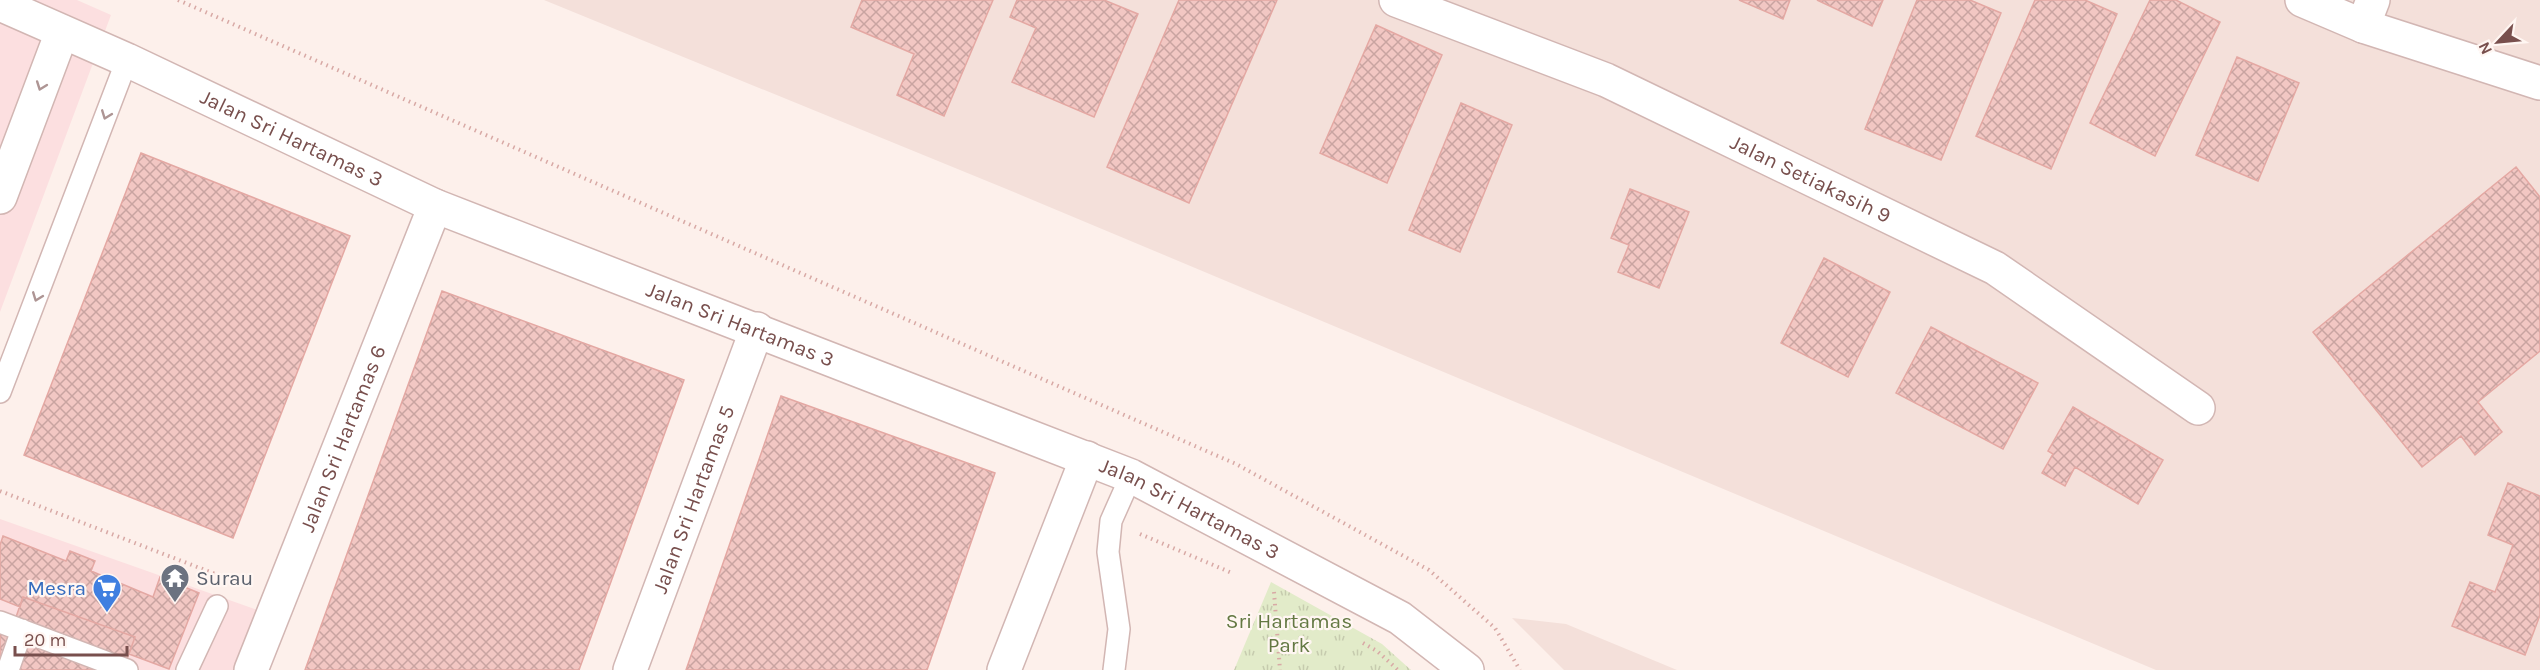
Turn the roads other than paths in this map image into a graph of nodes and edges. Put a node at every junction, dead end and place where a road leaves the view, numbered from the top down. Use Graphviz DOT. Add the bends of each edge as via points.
graph roads {
  1 [pos="1395,0"];
  2 [pos="2302,0"];
  3 [pos="0,4"];
  4 [pos="2368,13"];
  5 [pos="62,32"];
  6 [pos="127,60"];
  7 [pos="2540,83"];
  8 [pos="0,197"];
  9 [pos="435,206"];
  10 [pos="757,329"];
  11 [pos="0,392"];
  12 [pos="2198,408"];
  13 [pos="1087,458"];
  14 [pos="1131,476"];
  15 [pos="218,606"];
  16 [pos="0,622"];
  17 [pos="22,630"];
  18 [pos="92,664"];
  19 [pos="8,670"];
  20 [pos="127,670"];
  21 [pos="187,670"];
  22 [pos="251,670"];
  23 [pos="630,670"];
  24 [pos="1004,670"];
  25 [pos="1114,670"];
  26 [pos="1467,670"];
  1 -- 12 [label="street, Jalan Setiakasih 9" via="1606,80 1995,268"];
  2 -- 4 [label="street"];
  3 -- 5 [label="street, Jalan Sri Hartamas 3"];
  4 -- 7 [label="street"];
  5 -- 6 [label="street, Jalan Sri Hartamas 3"];
  5 -- 8 [label="street, one-way"];
  6 -- 9 [label="street, Jalan Sri Hartamas 3"];
  6 -- 11 [label="lane, one-way"];
  9 -- 10 [label="street, Jalan Sri Hartamas 3"];
  9 -- 22 [label="street, Jalan Sri Hartamas 6"];
  10 -- 13 [label="street, Jalan Sri Hartamas 3"];
  10 -- 23 [label="street, Jalan Sri Hartamas 5"];
  13 -- 14 [label="street, Jalan Sri Hartamas 3"];
  13 -- 24 [label="street"];
  14 -- 25 [label="lane" via="1112,521 1108,552 1119,630"];
  14 -- 26 [label="street, Jalan Sri Hartamas 3" via="1400,618"];
  15 -- 21 [label="lane"];
  16 -- 17 [label="lane"];
  17 -- 18 [label="lane"];
  17 -- 19 [label="lane"];
  18 -- 20 [label="lane"];
}
